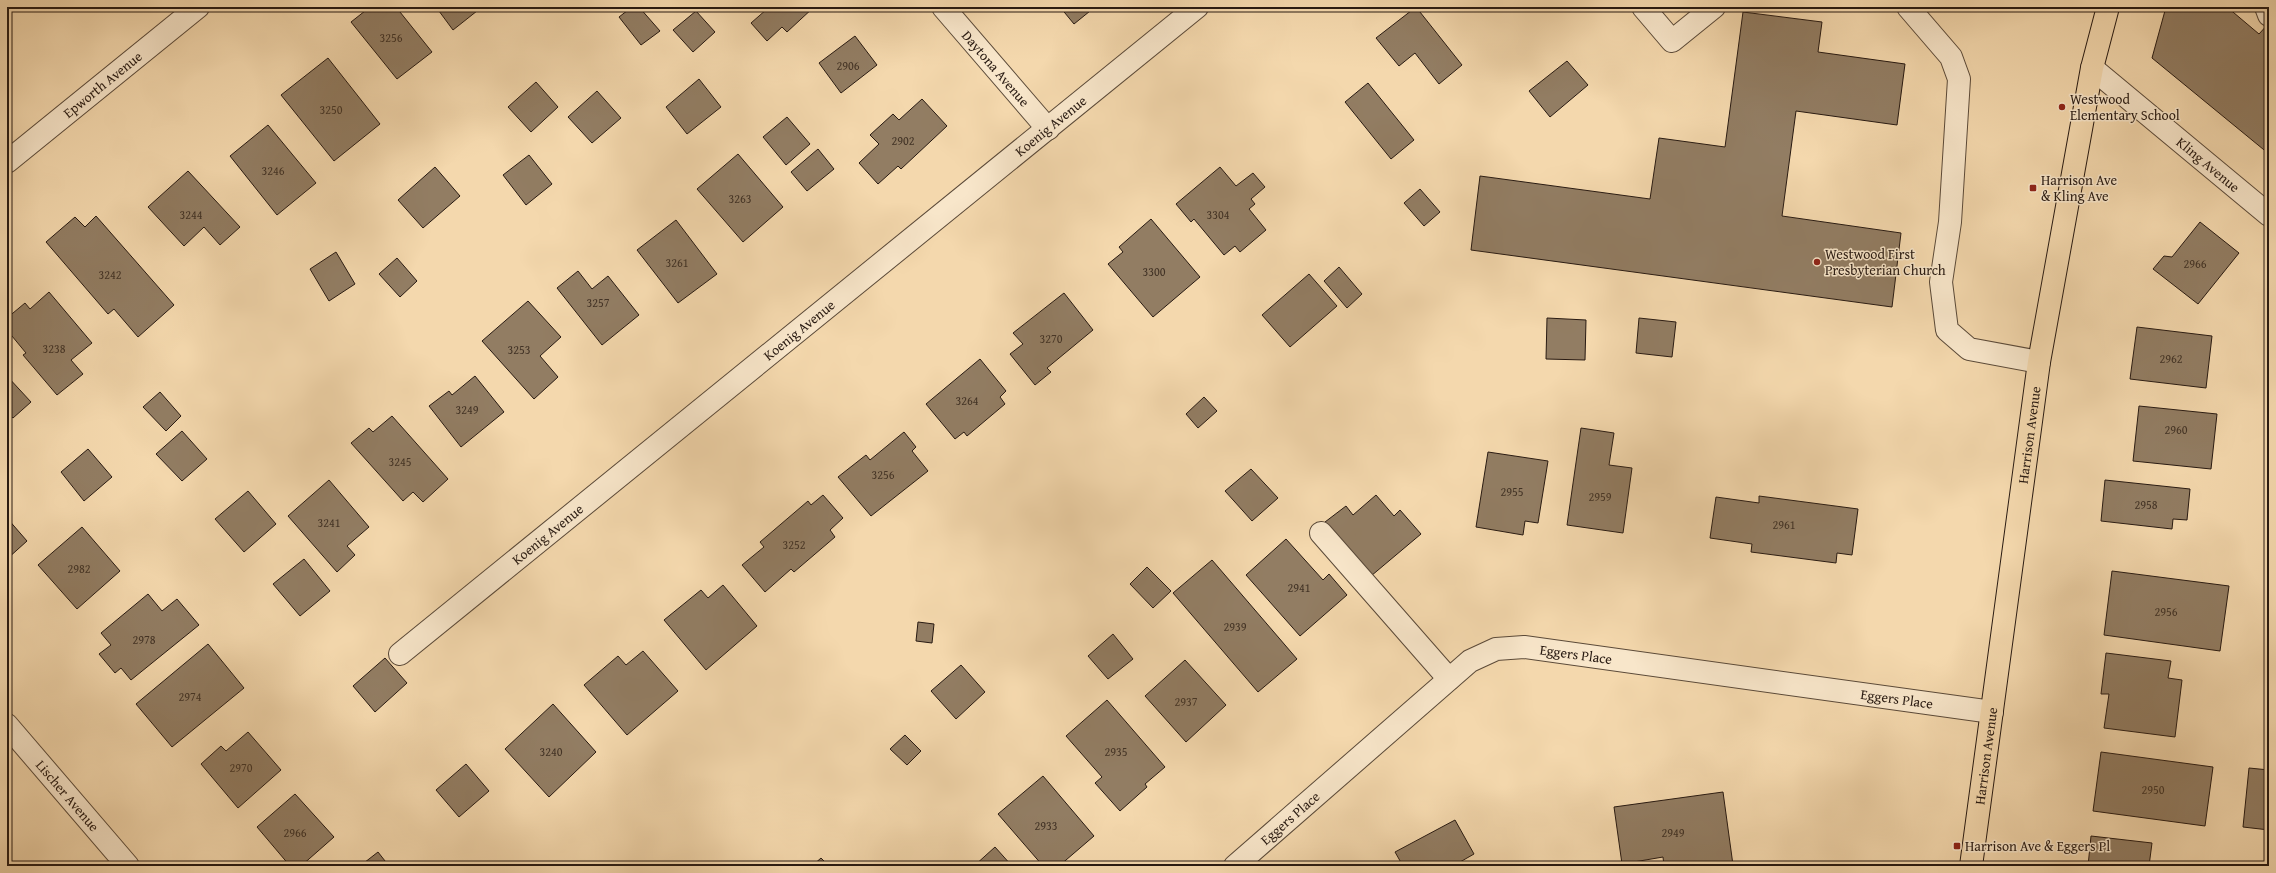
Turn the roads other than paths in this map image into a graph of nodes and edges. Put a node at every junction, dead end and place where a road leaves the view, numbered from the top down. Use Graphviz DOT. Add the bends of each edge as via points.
graph roads {
  1 [pos="198,7"];
  2 [pos="943,7"];
  3 [pos="1197,7"];
  4 [pos="1644,7"];
  5 [pos="1714,7"];
  6 [pos="1908,7"];
  7 [pos="2108,7"];
  8 [pos="2266,7"];
  9 [pos="2269,15"];
  10 [pos="2092,68"];
  11 [pos="1048,129"];
  12 [pos="7,162"];
  13 [pos="2269,215"];
  14 [pos="2039,362"];
  15 [pos="1321,532"];
  16 [pos="400,654"];
  17 [pos="1449,679"];
  18 [pos="1992,712"];
  19 [pos="7,725"];
  20 [pos="128,866"];
  21 [pos="1235,866"];
  22 [pos="1971,866"];
  1 -- 12 [label="street, Epworth Avenue"];
  2 -- 11 [label="street, Daytona Avenue"];
  3 -- 11 [label="street, Koenig Avenue"];
  4 -- 5 [label="street" via="1672,41"];
  6 -- 14 [label="street" via="1951,57 1960,79 1950,222 1941,282 1947,330 1969,349"];
  7 -- 10 [label="main road, Harrison Avenue"];
  8 -- 9 [label="street"];
  10 -- 13 [label="street, Kling Avenue"];
  10 -- 14 [label="main road, Harrison Avenue"];
  11 -- 16 [label="street, Koenig Avenue"];
  14 -- 18 [label="main road, Harrison Avenue"];
  15 -- 17 [label="street"];
  17 -- 18 [label="street, Eggers Place" via="1470,661 1496,649 1524,647"];
  17 -- 21 [label="street, Eggers Place"];
  18 -- 22 [label="main road, Harrison Avenue"];
  19 -- 20 [label="street, Lischer Avenue"];
}
